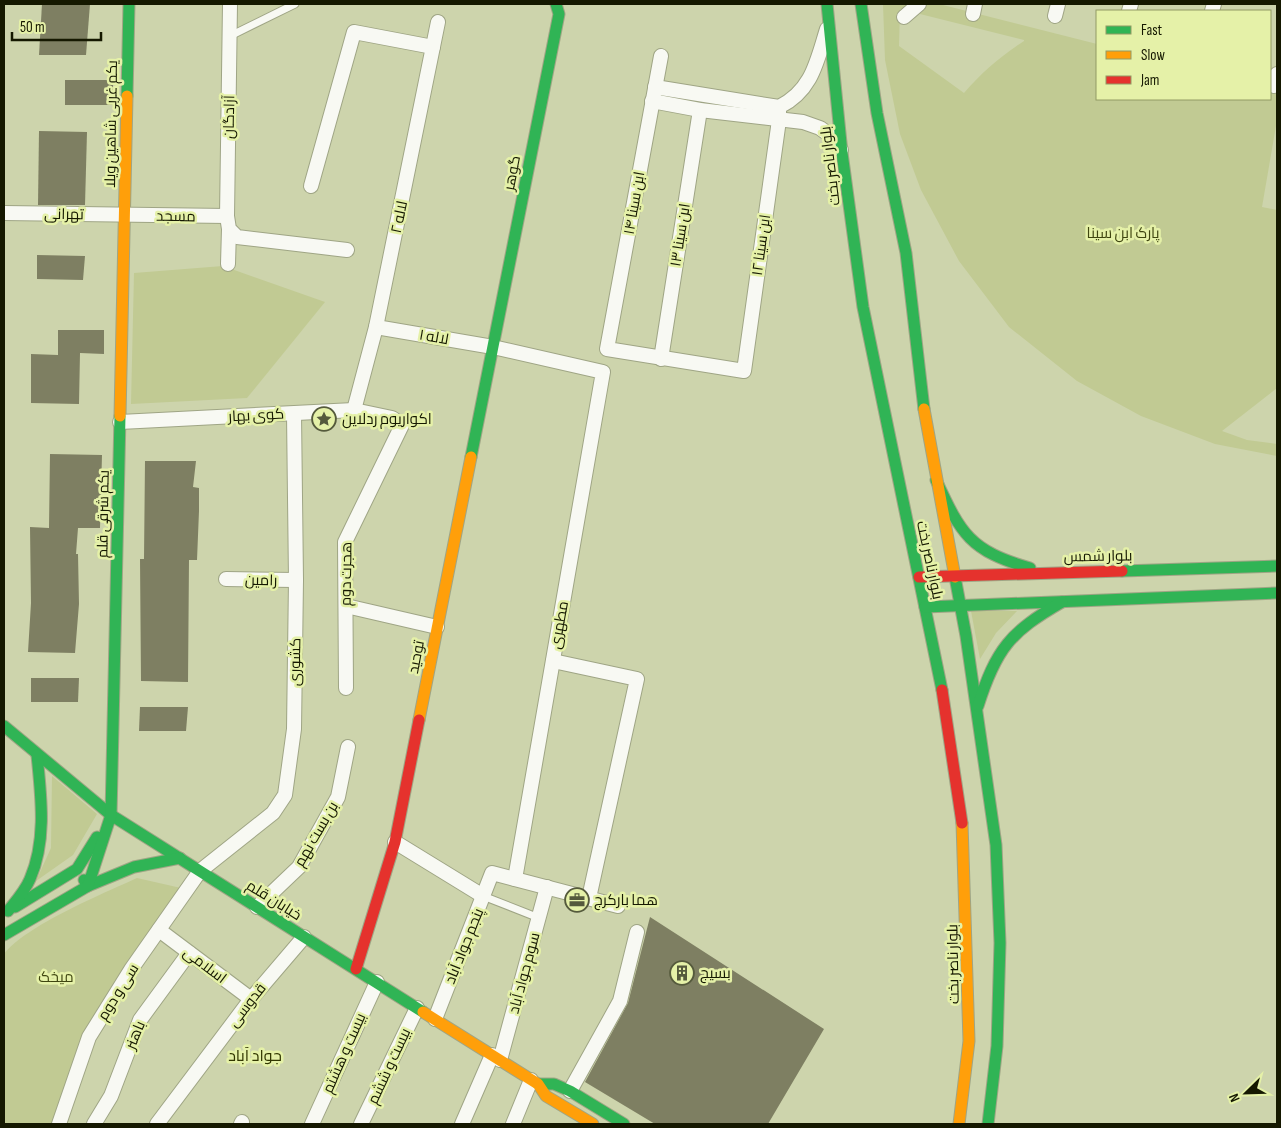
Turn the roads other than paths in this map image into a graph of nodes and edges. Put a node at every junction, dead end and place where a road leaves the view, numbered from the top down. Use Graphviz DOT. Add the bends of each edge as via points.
graph roads {
  1 [pos="129,4"];
  2 [pos="230,4"];
  3 [pos="295,4"];
  4 [pos="556,4"];
  5 [pos="827,4"];
  6 [pos="861,4"];
  7 [pos="919,4"];
  8 [pos="904,17"];
  9 [pos="438,22"];
  10 [pos="829,23"];
  11 [pos="230,36"];
  12 [pos="433,47"];
  13 [pos="661,56"];
  14 [pos="655,87"];
  15 [pos="652,101"];
  16 [pos="700,110"];
  17 [pos="779,114"];
  18 [pos="842,153"];
  19 [pos="311,186"];
  20 [pos="4,213"];
  21 [pos="124,215"];
  22 [pos="231,228"];
  23 [pos="347,250"];
  24 [pos="228,264"];
  25 [pos="376,327"];
  26 [pos="493,348"];
  27 [pos="661,359"];
  28 [pos="604,372"];
  29 [pos="354,410"];
  30 [pos="294,414"];
  31 [pos="392,418"];
  32 [pos="120,422"];
  33 [pos="936,480"];
  34 [pos="1277,566"];
  35 [pos="1048,572"];
  36 [pos="955,576"];
  37 [pos="919,577"];
  38 [pos="226,579"];
  39 [pos="296,580"];
  40 [pos="1277,593"];
  41 [pos="1065,600"];
  42 [pos="960,604"];
  43 [pos="346,606"];
  44 [pos="925,607"];
  45 [pos="437,627"];
  46 [pos="553,661"];
  47 [pos="346,688"];
  48 [pos="978,706"];
  49 [pos="4,726"];
  50 [pos="348,747"];
  51 [pos="37,755"];
  52 [pos="111,815"];
  53 [pos="395,842"];
  54 [pos="180,858"];
  55 [pos="77,869"];
  56 [pos="200,872"];
  57 [pos="515,879"];
  58 [pos="88,886"];
  59 [pos="547,887"];
  60 [pos="483,896"];
  61 [pos="589,898"];
  62 [pos="618,906"];
  63 [pos="257,907"];
  64 [pos="6,912"];
  65 [pos="539,918"];
  66 [pos="159,930"];
  67 [pos="637,932"];
  68 [pos="4,935"];
  69 [pos="304,937"];
  70 [pos="189,953"];
  71 [pos="356,969"];
  72 [pos="376,982"];
  73 [pos="251,999"];
  74 [pos="417,1008"];
  75 [pos="435,1019"];
  76 [pos="496,1058"];
  77 [pos="535,1082"];
  78 [pos="570,1091"];
  79 [pos="59,1124"];
  80 [pos="94,1124"];
  81 [pos="157,1124"];
  82 [pos="312,1124"];
  83 [pos="362,1124"];
  84 [pos="462,1124"];
  85 [pos="513,1124"];
  86 [pos="593,1124"];
  87 [pos="624,1124"];
  88 [pos="959,1124"];
  89 [pos="988,1124"];
  1 -- 21 [label="main road, یکم غربی شاهین ویلا"];
  2 -- 11 [label="street, آزادگان"];
  3 -- 11 [label="lane"];
  4 -- 26 [label="main road, گوهر" via="559,14"];
  5 -- 10 [label="main road, بلوار ناصر بخت"];
  6 -- 33 [label="main road, بلوار ناصر بخت" via="876,113 906,253 925,422"];
  7 -- 8 [label="street"];
  9 -- 12 [label="street, لاله ۲"];
  10 -- 17 [label="street" via="805,88"];
  10 -- 18 [label="main road, بلوار ناصر بخت"];
  11 -- 22 [label="street, آزادگان"];
  12 -- 19 [label="street" via="354,32"];
  12 -- 25 [label="street, لاله ۲"];
  13 -- 14 [label="street, ابن سینا ۱۴"];
  14 -- 15 [label="street, ابن سینا ۱۴"];
  14 -- 17 [label="street"];
  15 -- 16 [label="street"];
  15 -- 27 [label="street, ابن سینا ۱۴" via="608,349"];
  16 -- 17 [label="street"];
  16 -- 27 [label="street, ابن سینا ۱۳"];
  17 -- 18 [label="street" via="820,128 831,136"];
  17 -- 27 [label="street, ابن سینا ۱۲" via="744,370"];
  18 -- 37 [label="main road, بلوار ناصر بخت" via="863,307"];
  20 -- 21 [label="street, تهرانی"];
  21 -- 22 [label="street, مسجد"];
  21 -- 32 [label="main road, یکم شرقی قلم"];
  22 -- 23 [label="street"];
  22 -- 24 [label="street, آزادگان"];
  25 -- 26 [label="street, لاله ۱"];
  25 -- 29 [label="street, لاله ۲"];
  26 -- 28 [label="street, لاله ۱"];
  26 -- 45 [label="main road, توحید"];
  28 -- 46 [label="street, مطهری"];
  29 -- 30 [label="street, کوی بهار"];
  29 -- 31 [label="street, کوی بهار"];
  30 -- 32 [label="street, کوی بهار"];
  30 -- 39 [label="street, کشوری"];
  31 -- 43 [label="street, هجرت دوم" via="398,420 402,429 345,542"];
  32 -- 52 [label="main road, یکم شرقی قلم"];
  33 -- 35 [label="main road" via="958,526 974,543 1012,563"];
  33 -- 36 [label="main road, بلوار ناصر بخت"];
  34 -- 35 [label="main road, بلوار شمس"];
  35 -- 36 [label="main road, بلوار شمس"];
  36 -- 37 [label="main road, بلوار شمس"];
  36 -- 42 [label="main road, بلوار ناصر بخت"];
  37 -- 44 [label="main road, بلوار ناصر بخت"];
  38 -- 39 [label="street, رامین"];
  39 -- 56 [label="street, کشوری" via="294,729 285,795 273,813"];
  40 -- 41 [label="main road"];
  41 -- 42 [label="main road"];
  41 -- 48 [label="main road" via="1036,616 1006,640 988,672"];
  42 -- 44 [label="main road"];
  42 -- 48 [label="main road, بلوار ناصر بخت"];
  43 -- 45 [label="street"];
  43 -- 47 [label="street, هجرت دوم"];
  44 -- 88 [label="main road, بلوار ناصر بخت" via="948,719 964,838 969,1041"];
  45 -- 53 [label="main road, توحید"];
  46 -- 57 [label="street, مطهری"];
  46 -- 61 [label="street" via="637,679"];
  48 -- 89 [label="main road, بلوار ناصر بخت" via="996,845 1000,943 997,1046"];
  49 -- 51 [label="main road, خیابان قلم"];
  50 -- 63 [label="street, بن بست نهم" via="338,797 300,867"];
  51 -- 52 [label="main road, خیابان قلم"];
  51 -- 64 [label="main road" via="42,802 40,845 30,879"];
  52 -- 54 [label="main road, خیابان قلم"];
  52 -- 55 [label="main road"];
  52 -- 58 [label="main road"];
  53 -- 60 [label="street"];
  53 -- 71 [label="main road, توحید"];
  54 -- 56 [label="main road, خیابان قلم"];
  54 -- 58 [label="main road" via="134,867"];
  55 -- 58 [label="main road"];
  55 -- 64 [label="main road"];
  56 -- 63 [label="main road, خیابان قلم"];
  56 -- 66 [label="street, سی و دوم"];
  57 -- 59 [label="street"];
  57 -- 60 [label="street, پنجم جواد آباد" via="492,873"];
  58 -- 68 [label="main road"];
  59 -- 61 [label="street"];
  59 -- 65 [label="street, سوم جواد آباد"];
  60 -- 65 [label="lane"];
  60 -- 75 [label="street, پنجم جواد آباد"];
  61 -- 62 [label="street"];
  63 -- 69 [label="main road, خیابان قلم"];
  65 -- 76 [label="street, سوم جواد آباد"];
  66 -- 70 [label="street, اسلامی"];
  66 -- 79 [label="street, سی و دوم" via="89,1037"];
  67 -- 78 [label="street" via="620,1001"];
  69 -- 71 [label="main road, خیابان قلم"];
  69 -- 73 [label="street, قدوسی"];
  70 -- 73 [label="street, اسلامی"];
  70 -- 80 [label="street, باهنر" via="140,1020 111,1096"];
  71 -- 72 [label="main road, خیابان قلم"];
  72 -- 74 [label="main road, خیابان قلم"];
  72 -- 82 [label="street, بیست و هشتم"];
  73 -- 81 [label="street, قدوسی"];
  74 -- 75 [label="main road, خیابان قلم"];
  74 -- 83 [label="street, بیست و ششم"];
  75 -- 76 [label="main road, خیابان قلم"];
  76 -- 77 [label="main road, خیابان قلم"];
  76 -- 84 [label="street, سوم جواد آباد"];
  77 -- 78 [label="main road" via="554,1084"];
  77 -- 85 [label="street"];
  77 -- 86 [label="main road" via="546,1096"];
  78 -- 87 [label="main road"];
}
